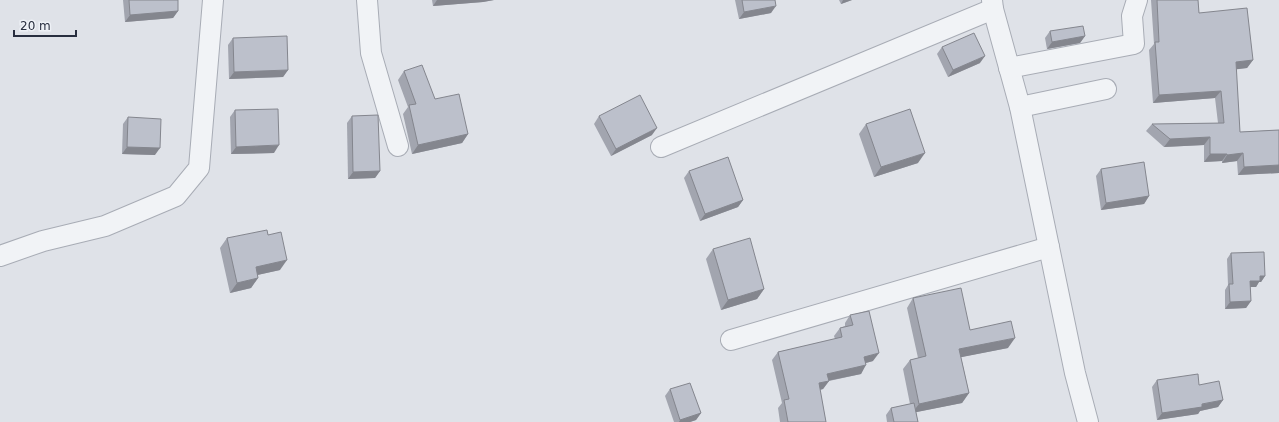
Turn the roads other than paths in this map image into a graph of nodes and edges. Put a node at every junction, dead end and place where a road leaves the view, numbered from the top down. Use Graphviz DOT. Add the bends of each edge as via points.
graph roads {
  1 [pos="212,0"];
  2 [pos="367,0"];
  3 [pos="1137,0"];
  4 [pos="993,5"];
  5 [pos="1009,68"];
  6 [pos="1106,90"];
  7 [pos="1020,107"];
  8 [pos="398,146"];
  9 [pos="661,147"];
  10 [pos="1049,247"];
  11 [pos="0,256"];
  12 [pos="731,340"];
  13 [pos="1088,422"];
  1 -- 11 [label="street" via="199,168 176,196 105,226"];
  2 -- 8 [label="street" via="371,53"];
  3 -- 5 [label="street" via="1132,16 1134,44"];
  4 -- 5 [label="street"];
  4 -- 9 [label="street"];
  5 -- 7 [label="street"];
  6 -- 7 [label="street"];
  7 -- 10 [label="street"];
  10 -- 12 [label="street"];
  10 -- 13 [label="street" via="1075,373"];
}
